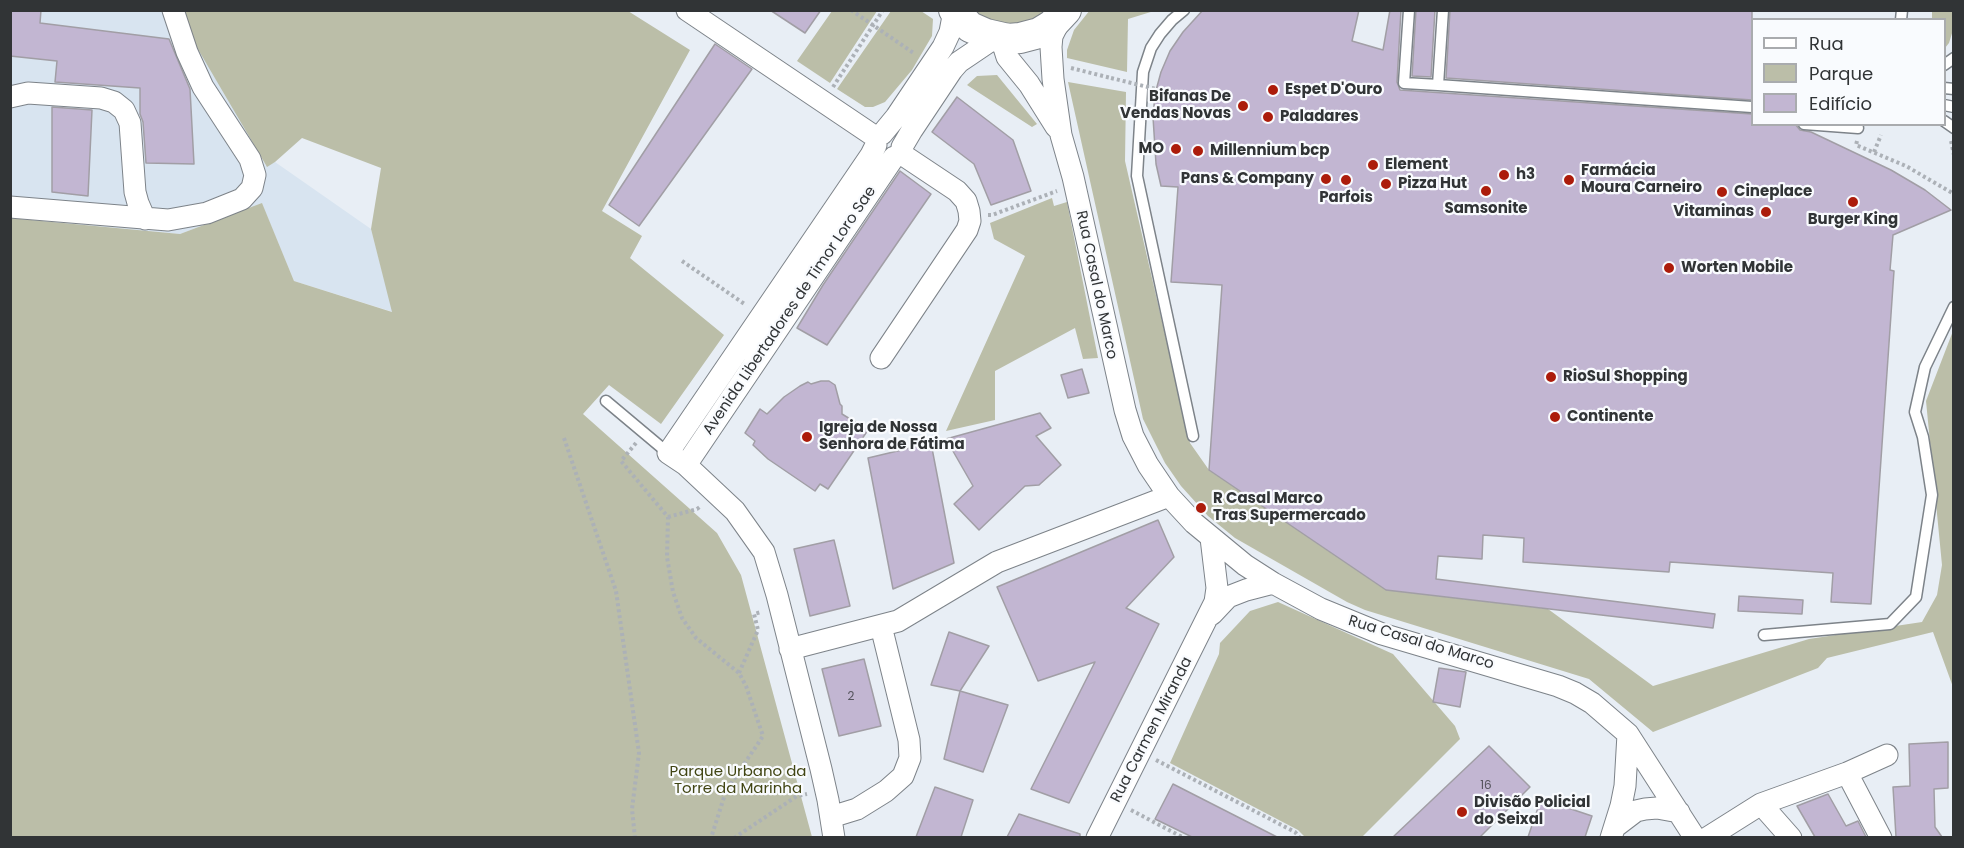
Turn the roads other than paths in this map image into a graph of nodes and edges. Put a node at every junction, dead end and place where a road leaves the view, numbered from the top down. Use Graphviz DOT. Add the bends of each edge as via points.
graph roads {
  1 [pos="173,10"];
  2 [pos="687,10"];
  3 [pos="1184,10"];
  4 [pos="1409,10"];
  5 [pos="1443,10"];
  6 [pos="954,11"];
  7 [pos="1065,12"];
  8 [pos="999,37"];
  9 [pos="1438,85"];
  10 [pos="10,97"];
  11 [pos="1751,107"];
  12 [pos="1831,126"];
  13 [pos="1858,128"];
  14 [pos="1061,135"];
  15 [pos="878,139"];
  16 [pos="899,152"];
  17 [pos="10,207"];
  18 [pos="145,219"];
  19 [pos="1953,307"];
  20 [pos="881,358"];
  21 [pos="606,401"];
  22 [pos="1193,436"];
  23 [pos="677,459"];
  24 [pos="1169,496"];
  25 [pos="1211,538"];
  26 [pos="1273,583"];
  27 [pos="1206,622"];
  28 [pos="881,626"];
  29 [pos="1764,635"];
  30 [pos="790,649"];
  31 [pos="1628,734"];
  32 [pos="1887,755"];
  33 [pos="1847,773"];
  34 [pos="1761,804"];
  35 [pos="1679,812"];
  36 [pos="832,827"];
  37 [pos="1613,832"];
  38 [pos="1097,837"];
  39 [pos="1695,837"];
  40 [pos="1707,837"];
  41 [pos="1791,837"];
  42 [pos="1881,837"];
  1 -- 18 [label="street" via="203,87 250,159 255,175 252,188 242,199 207,213 168,220"];
  2 -- 15 [label="street"];
  3 -- 22 [label="lane" via="1160,34 1143,72 1137,177"];
  4 -- 9 [label="lane" via="1404,83"];
  5 -- 9 [label="lane"];
  6 -- 8 [label="main road" via="970,27"];
  6 -- 15 [label="street, Avenida Libertadores de Timor Loro Sae" via="942,47"];
  7 -- 8 [label="main road" via="1040,33 1020,38"];
  7 -- 14 [label="street, Rua Casal do Marco" via="1055,28 1051,46"];
  8 -- 14 [label="street, Rua Casal do Marco" via="1007,57"];
  8 -- 16 [label="street, Avenida Libertadores de Timor Loro Sae" via="952,70"];
  9 -- 11 [label="lane"];
  10 -- 18 [label="street" via="28,93 101,98 124,110 130,123 135,192"];
  12 -- 13 [label="lane"];
  14 -- 24 [label="street, Rua Casal do Marco" via="1125,410 1133,436"];
  15 -- 16 [label="street" via="887,131 894,132 902,141"];
  15 -- 23 [label="street, Avenida Libertadores de Timor Loro Sae" via="762,316"];
  16 -- 20 [label="street" via="957,191 966,201 970,221"];
  16 -- 23 [label="street, Avenida Libertadores de Timor Loro Sae"];
  17 -- 18 [label="street"];
  19 -- 29 [label="lane" via="1925,367 1915,412 1932,495 1916,597 1890,624"];
  21 -- 23 [label="lane"];
  23 -- 30 [label="street" via="735,511 764,552"];
  24 -- 25 [label="street, Rua Casal do Marco"];
  24 -- 28 [label="street" via="998,562 907,617"];
  25 -- 26 [label="street, Rua Casal do Marco"];
  25 -- 27 [label="street, Rua Carmen Miranda" via="1217,588"];
  26 -- 27 [label="street, Rua Carmen Miranda" via="1228,597"];
  26 -- 31 [label="street, Rua Casal do Marco" via="1321,609 1382,634 1575,693"];
  27 -- 38 [label="street, Rua Carmen Miranda"];
  28 -- 30 [label="street"];
  28 -- 36 [label="street" via="909,741 908,767 897,783"];
  30 -- 36 [label="street"];
  31 -- 35 [label="street, Rua Casal do Marco"];
  31 -- 37 [label="street" via="1625,786"];
  32 -- 33 [label="street"];
  33 -- 34 [label="street"];
  33 -- 42 [label="street"];
  34 -- 40 [label="street"];
  34 -- 41 [label="street"];
  35 -- 37 [label="street" via="1645,808"];
  35 -- 39 [label="street, Rua Casal do Marco"];
}
